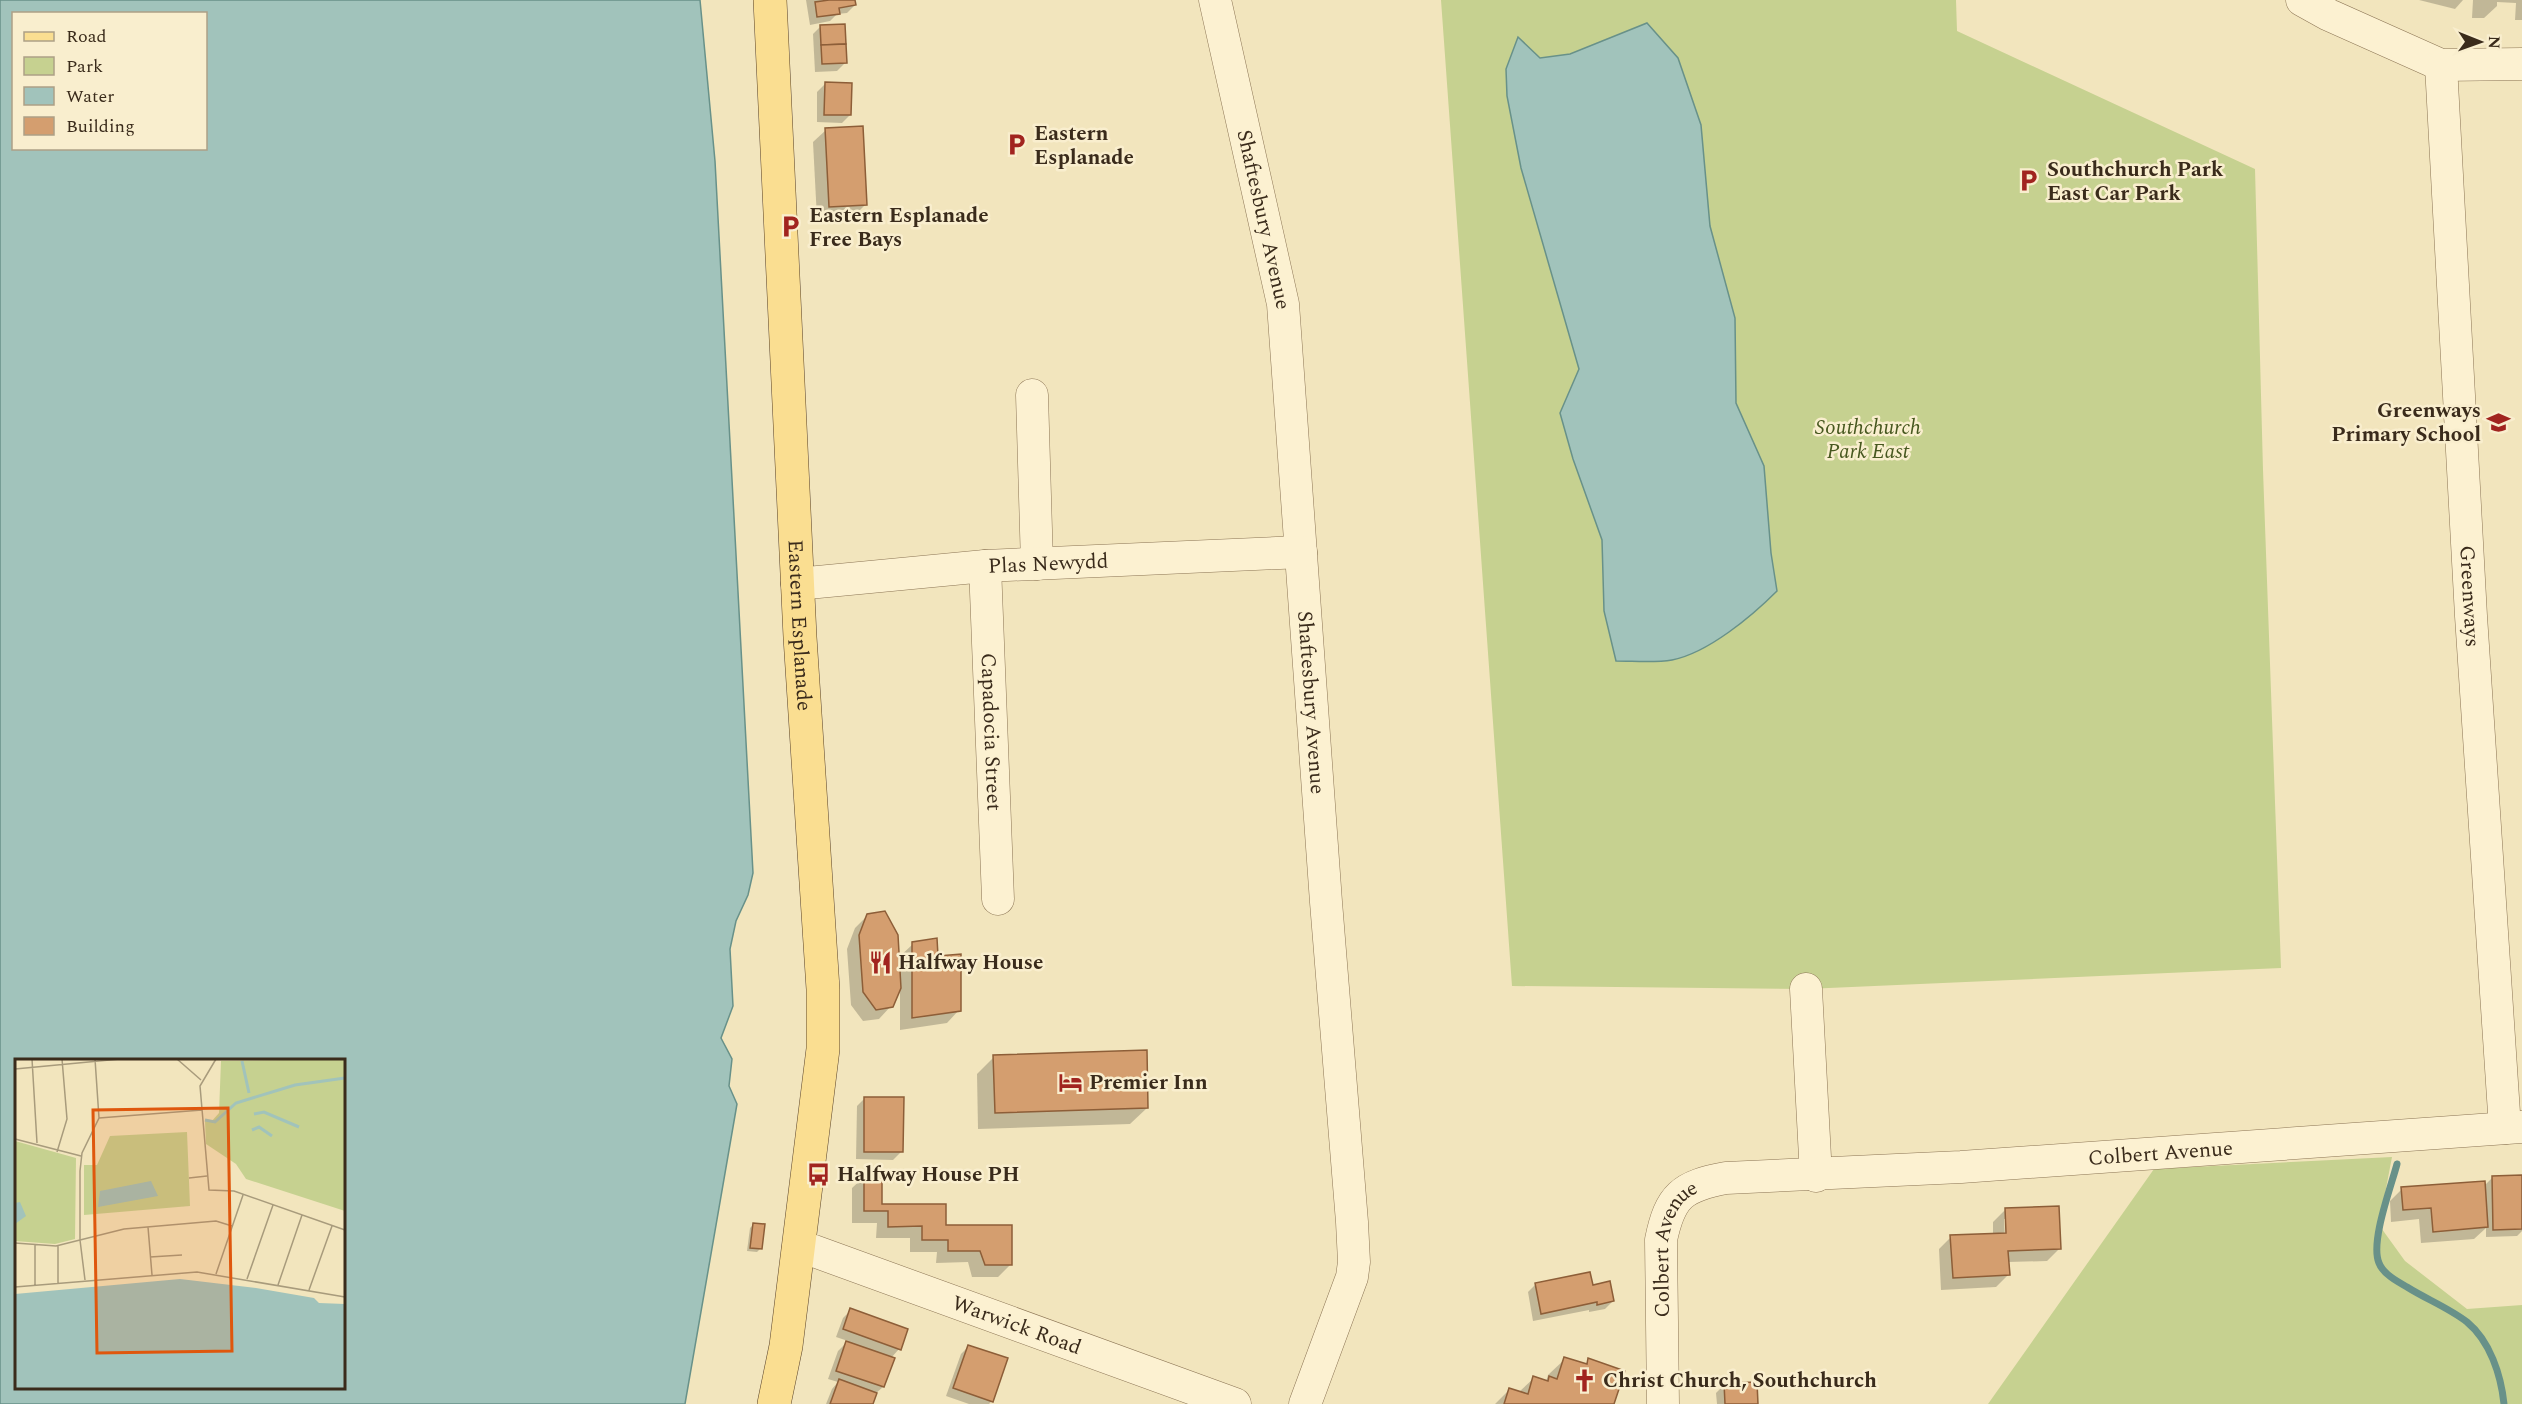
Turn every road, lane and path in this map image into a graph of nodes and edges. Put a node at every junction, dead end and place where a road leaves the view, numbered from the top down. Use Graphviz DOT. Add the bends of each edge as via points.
graph roads {
  1 [pos="770,0"];
  2 [pos="1215,0"];
  3 [pos="2302,0"];
  4 [pos="2522,64"];
  5 [pos="2441,65"];
  6 [pos="1035,395"];
  7 [pos="1301,552"];
  8 [pos="1037,564"];
  9 [pos="985,566"];
  10 [pos="797,584"];
  11 [pos="998,899"];
  12 [pos="1806,989"];
  13 [pos="2513,1128"];
  14 [pos="1816,1176"];
  15 [pos="798,1249"];
  16 [pos="774,1404"];
  17 [pos="1235,1404"];
  18 [pos="1305,1404"];
  19 [pos="1663,1404"];
  1 -- 10 [label="main road, Eastern Esplanade"];
  2 -- 7 [label="street, Shaftesbury Avenue" via="1283,304"];
  3 -- 5 [label="street"];
  4 -- 5 [label="street"];
  5 -- 13 [label="street, Greenways" via="2470,605"];
  6 -- 8 [label="street"];
  7 -- 8 [label="street, Plas Newydd"];
  7 -- 18 [label="street, Shaftesbury Avenue" via="1354,1262"];
  8 -- 9 [label="street, Plas Newydd"];
  9 -- 10 [label="street, Plas Newydd"];
  9 -- 11 [label="street, Capadocia Street"];
  10 -- 15 [label="main road, Eastern Esplanade" via="823,1001 823,1049"];
  12 -- 14 [label="street"];
  13 -- 14 [label="street, Colbert Avenue"];
  14 -- 19 [label="street, Colbert Avenue" via="1726,1178 1705,1182 1678,1195 1666,1218 1661,1240"];
  15 -- 16 [label="main road, Eastern Esplanade"];
  15 -- 17 [label="street, Warwick Road" via="814,1251"];
}
